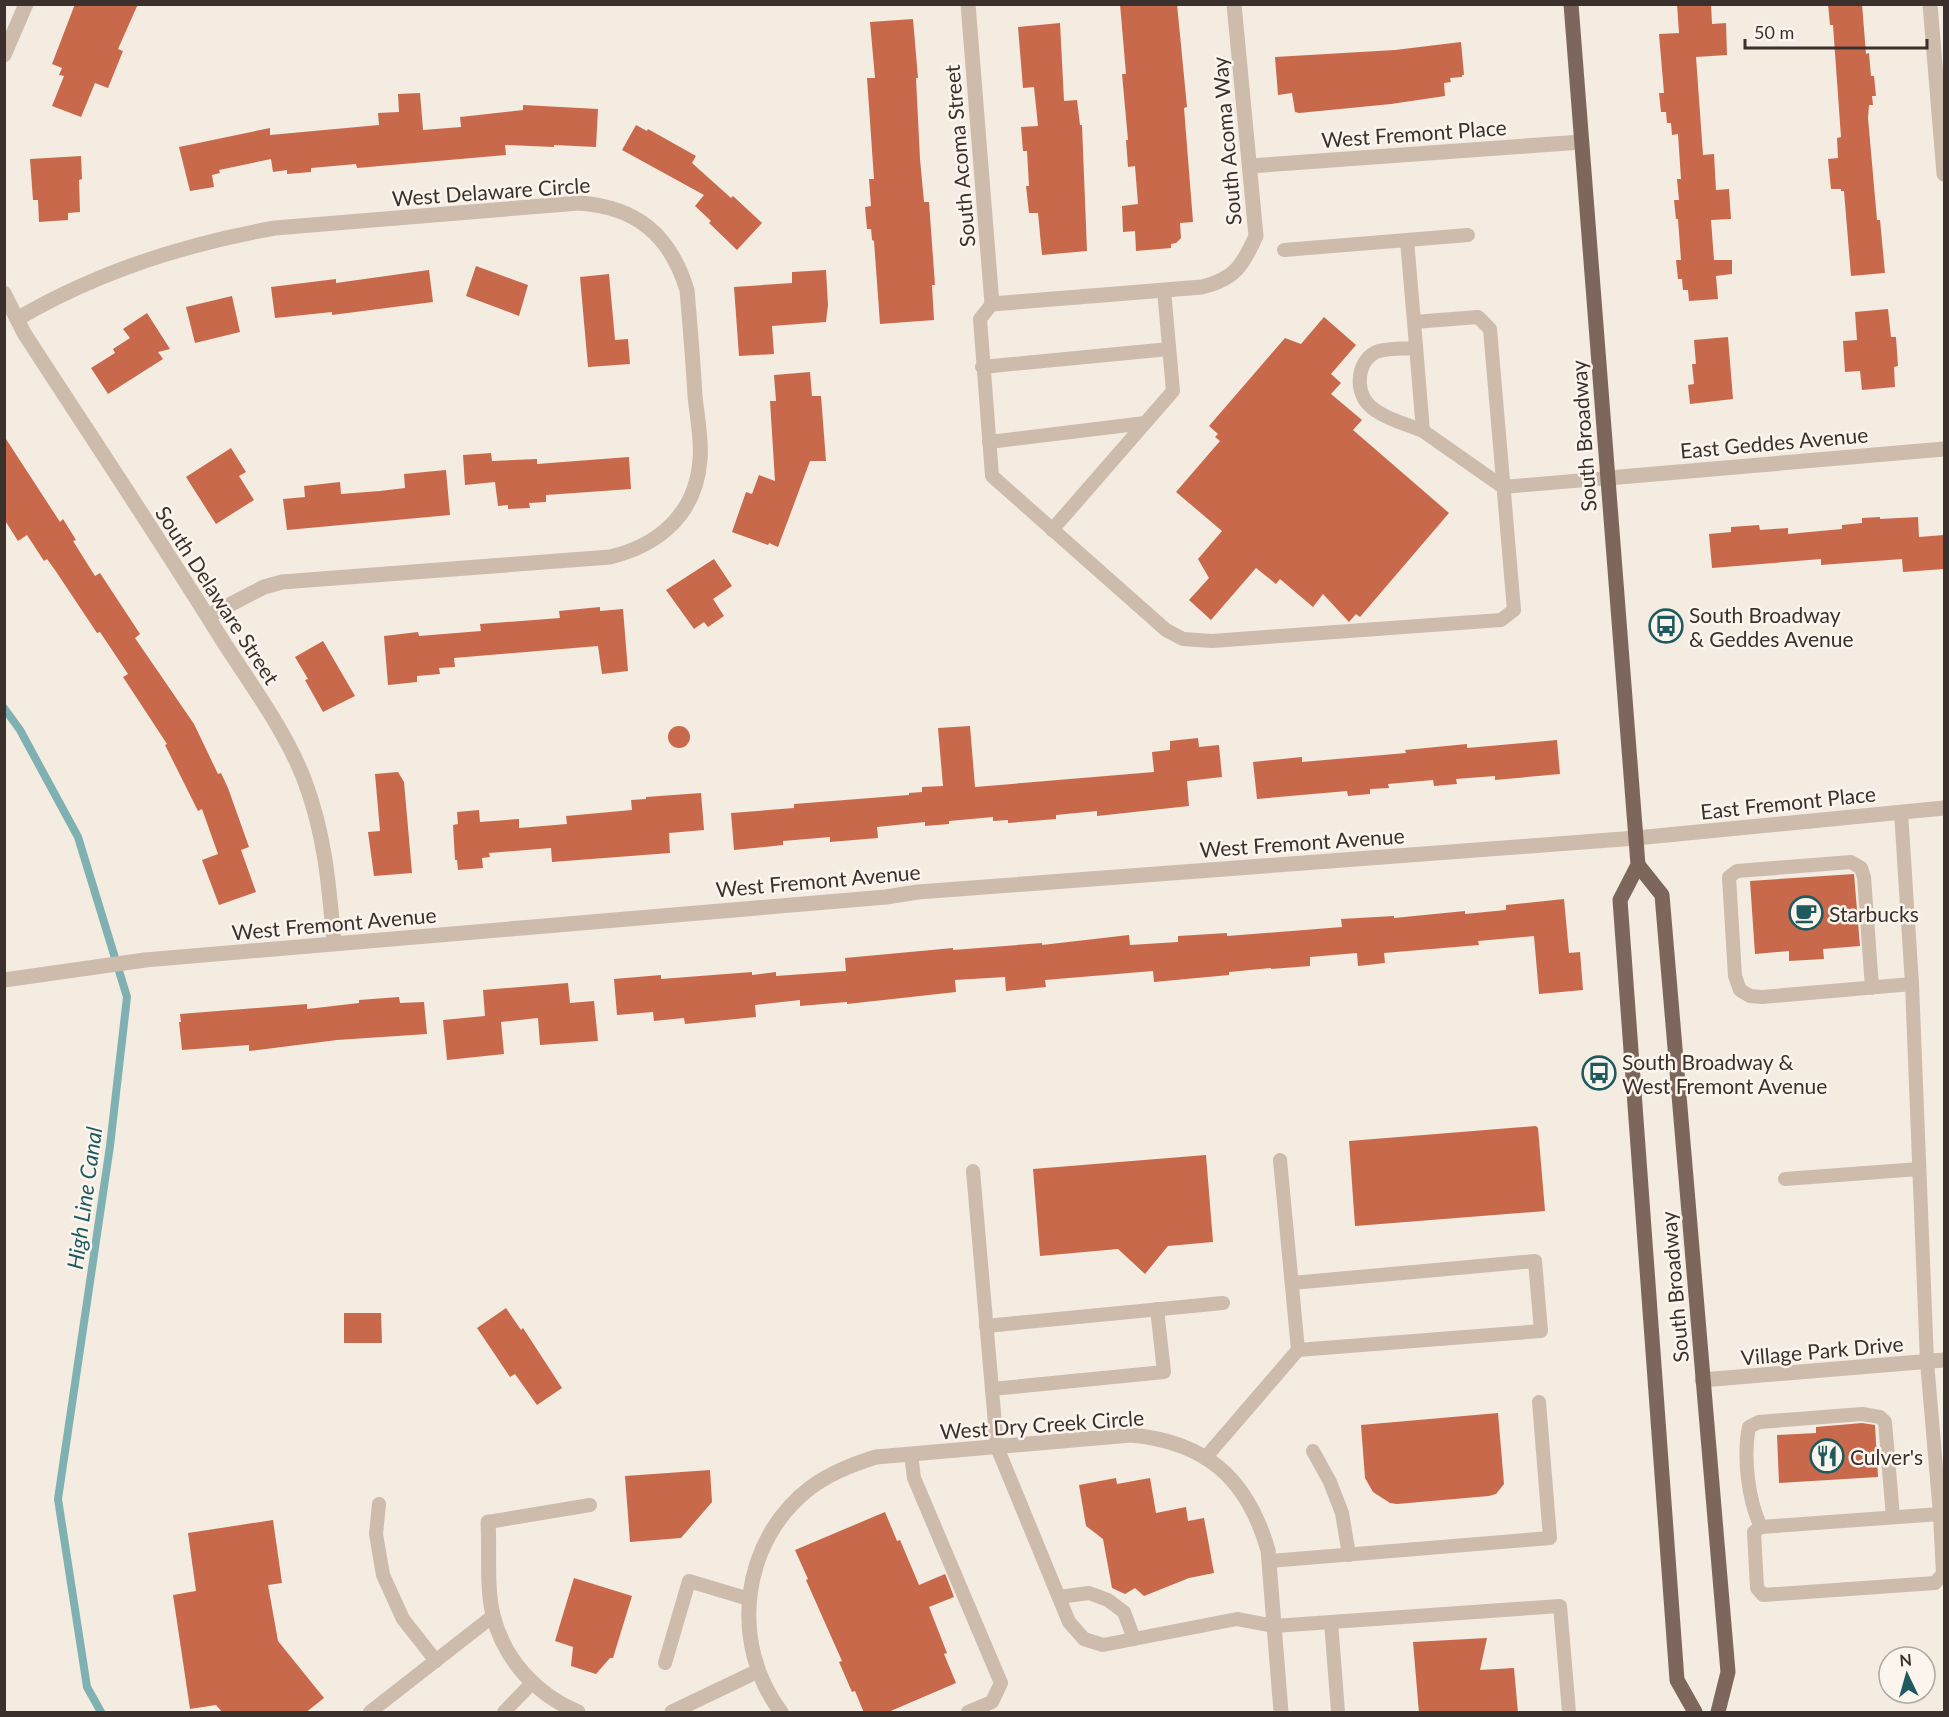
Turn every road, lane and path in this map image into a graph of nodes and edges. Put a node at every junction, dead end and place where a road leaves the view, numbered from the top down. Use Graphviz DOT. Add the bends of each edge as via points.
graph roads {
  1 [pos="26,4"];
  2 [pos="969,4"];
  3 [pos="1234,4"];
  4 [pos="1571,4"];
  5 [pos="1930,4"];
  6 [pos="4,55"];
  7 [pos="1581,142"];
  8 [pos="1250,166"];
  9 [pos="1944,174"];
  10 [pos="1468,235"];
  11 [pos="1407,240"];
  12 [pos="1284,250"];
  13 [pos="1164,290"];
  14 [pos="4,293"];
  15 [pos="992,304"];
  16 [pos="17,319"];
  17 [pos="1414,322"];
  18 [pos="1416,348"];
  19 [pos="1169,349"];
  20 [pos="982,367"];
  21 [pos="1145,423"];
  22 [pos="1423,431"];
  23 [pos="989,442"];
  24 [pos="1944,449"];
  25 [pos="1608,478"];
  26 [pos="1503,487"];
  27 [pos="1052,530"];
  28 [pos="208,616"];
  29 [pos="1944,808"];
  30 [pos="1901,813"];
  31 [pos="1636,838"];
  32 [pos="1638,865"];
  33 [pos="334,943"];
  34 [pos="4,980"];
  35 [pos="1912,984"];
  36 [pos="1872,988"];
  37 [pos="1280,1160"];
  38 [pos="1919,1169"];
  39 [pos="973,1172"];
  40 [pos="1785,1179"];
  41 [pos="1292,1283"];
  42 [pos="1223,1303"];
  43 [pos="1157,1309"];
  44 [pos="986,1326"];
  45 [pos="1298,1350"];
  46 [pos="1944,1360"];
  47 [pos="1927,1362"];
  48 [pos="1702,1380"];
  49 [pos="992,1389"];
  50 [pos="1539,1402"];
  51 [pos="997,1447"];
  52 [pos="1313,1451"];
  53 [pos="911,1454"];
  54 [pos="1205,1458"];
  55 [pos="379,1504"];
  56 [pos="590,1505"];
  57 [pos="1940,1514"];
  58 [pos="1893,1517"];
  59 [pos="488,1522"];
  60 [pos="1761,1527"];
  61 [pos="1349,1555"];
  62 [pos="1269,1562"];
  63 [pos="1059,1597"];
  64 [pos="749,1599"];
  65 [pos="494,1616"];
  66 [pos="1331,1622"];
  67 [pos="1274,1626"];
  68 [pos="1134,1639"];
  69 [pos="436,1661"];
  70 [pos="665,1663"];
  71 [pos="758,1671"];
  72 [pos="531,1684"];
  73 [pos="370,1713"];
  74 [pos="504,1713"];
  75 [pos="578,1713"];
  76 [pos="672,1713"];
  77 [pos="781,1713"];
  78 [pos="968,1713"];
  79 [pos="1281,1713"];
  80 [pos="1338,1713"];
  81 [pos="1569,1713"];
  82 [pos="1695,1713"];
  83 [pos="1718,1713"];
  1 -- 6 [label="street"];
  2 -- 15 [label="street, South Acoma Street"];
  3 -- 8 [label="street, South Acoma Way"];
  4 -- 7 [label="main road, South Broadway"];
  5 -- 9 [label="street"];
  7 -- 8 [label="street, West Fremont Place"];
  7 -- 25 [label="main road, South Broadway"];
  8 -- 13 [label="street, South Acoma Way" via="1256,236 1244,262 1216,284"];
  10 -- 11 [label="lane"];
  11 -- 12 [label="lane"];
  11 -- 17 [label="lane"];
  13 -- 15 [label="street, South Acoma Way"];
  13 -- 19 [label="lane"];
  14 -- 16 [label="street, South Delaware Street"];
  15 -- 20 [label="lane" via="980,319"];
  16 -- 28 [label="street, South Delaware Street"];
  16 -- 28 [label="street, West Delaware Circle" via="102,276 170,251 228,236 275,228 579,203 602,205 629,215 661,239 680,267 687,290 700,459 695,488 684,509 657,539 632,552 610,557 282,582"];
  17 -- 18 [label="lane"];
  17 -- 26 [label="lane" via="1478,317 1490,329"];
  18 -- 22 [label="lane"];
  18 -- 22 [label="lane" via="1379,351 1369,356 1359,380 1362,397 1370,406"];
  19 -- 20 [label="lane"];
  19 -- 21 [label="lane" via="1173,391"];
  20 -- 23 [label="lane"];
  21 -- 23 [label="lane"];
  21 -- 27 [label="lane"];
  22 -- 26 [label="lane"];
  23 -- 27 [label="lane" via="992,476"];
  24 -- 25 [label="street, East Geddes Avenue"];
  25 -- 26 [label="lane"];
  25 -- 31 [label="main road, South Broadway"];
  26 -- 27 [label="lane" via="1515,610 1501,620 1212,641 1183,639 1166,630"];
  28 -- 33 [label="street, South Delaware Street" via="286,741 303,778 322,834"];
  29 -- 30 [label="street, East Fremont Place"];
  30 -- 31 [label="street, East Fremont Place"];
  30 -- 35 [label="lane"];
  31 -- 32 [label="main road, South Broadway"];
  31 -- 33 [label="street, West Fremont Avenue" via="918,892"];
  32 -- 48 [label="main road, South Broadway" via="1662,895"];
  32 -- 82 [label="main road, South Broadway" via="1620,900 1677,1680"];
  33 -- 34 [label="street, West Fremont Avenue" via="145,960"];
  35 -- 36 [label="lane"];
  35 -- 38 [label="lane"];
  36 -- 36 [label="lane" via="1762,997 1740,990 1735,976 1729,878 1737,872 1851,862 1861,868"];
  37 -- 41 [label="lane"];
  38 -- 40 [label="lane"];
  38 -- 47 [label="lane"];
  39 -- 44 [label="lane"];
  41 -- 45 [label="lane"];
  41 -- 45 [label="lane" via="1535,1261 1541,1330"];
  42 -- 43 [label="lane"];
  43 -- 44 [label="lane"];
  43 -- 49 [label="lane" via="1164,1372"];
  44 -- 49 [label="lane"];
  45 -- 54 [label="lane"];
  46 -- 47 [label="street, Village Park Drive"];
  47 -- 48 [label="street, Village Park Drive"];
  47 -- 57 [label="lane"];
  48 -- 83 [label="main road, South Broadway" via="1728,1672"];
  49 -- 51 [label="lane"];
  50 -- 61 [label="lane" via="1550,1538"];
  51 -- 53 [label="street, West Dry Creek Circle"];
  51 -- 54 [label="street, West Dry Creek Circle" via="1131,1435 1171,1441"];
  51 -- 63 [label="lane"];
  52 -- 61 [label="lane" via="1342,1513"];
  53 -- 64 [label="street, West Dry Creek Circle" via="876,1457 811,1487 788,1508 770,1533 755,1566"];
  53 -- 78 [label="lane" via="914,1478 1001,1683 992,1702"];
  54 -- 62 [label="street, West Dry Creek Circle" via="1236,1482 1250,1502"];
  55 -- 69 [label="lane" via="376,1534 383,1575 403,1619"];
  56 -- 59 [label="lane"];
  57 -- 58 [label="lane"];
  57 -- 60 [label="lane" via="1943,1574 1935,1583 1923,1584 1763,1595 1756,1588 1754,1532"];
  58 -- 60 [label="lane"];
  58 -- 60 [label="lane" via="1885,1422 1880,1417 1862,1414 1759,1422 1749,1427 1746,1441 1750,1498"];
  59 -- 65 [label="street"];
  61 -- 62 [label="lane"];
  62 -- 67 [label="street, West Dry Creek Circle"];
  63 -- 68 [label="lane" via="1089,1593 1108,1599 1124,1612"];
  63 -- 68 [label="lane" via="1069,1622 1084,1638 1103,1645"];
  64 -- 70 [label="lane" via="689,1581"];
  64 -- 71 [label="street, West Dry Creek Circle" via="750,1645"];
  65 -- 69 [label="lane"];
  65 -- 72 [label="street" via="505,1645"];
  66 -- 67 [label="lane"];
  66 -- 80 [label="lane"];
  66 -- 81 [label="lane" via="1560,1606"];
  67 -- 68 [label="lane" via="1237,1619"];
  67 -- 79 [label="street, West Dry Creek Circle"];
  69 -- 73 [label="lane"];
  71 -- 76 [label="street"];
  71 -- 77 [label="street, West Dry Creek Circle"];
  72 -- 74 [label="lane"];
  72 -- 75 [label="street"];
}
